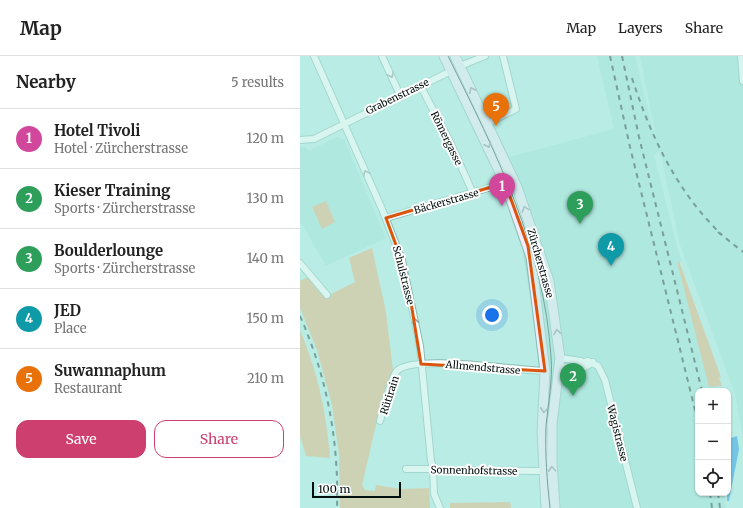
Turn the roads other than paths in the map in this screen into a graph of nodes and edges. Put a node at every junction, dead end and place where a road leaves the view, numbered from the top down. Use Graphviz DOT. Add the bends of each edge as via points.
graph roads {
  1 [pos="314,56"];
  2 [pos="382,56"];
  3 [pos="444,56"];
  4 [pos="455,56"];
  5 [pos="485,56"];
  6 [pos="503,56"];
  7 [pos="741,56"];
  8 [pos="460,66"];
  9 [pos="451,70"];
  10 [pos="743,81"];
  11 [pos="420,85"];
  12 [pos="400,95"];
  13 [pos="488,122"];
  14 [pos="344,123"];
  15 [pos="300,140"];
  16 [pos="505,183"];
  17 [pos="473,193"];
  18 [pos="386,218"];
  19 [pos="300,263"];
  20 [pos="327,295"];
  21 [pos="560,358"];
  22 [pos="421,360"];
  23 [pos="590,362"];
  24 [pos="559,370"];
  25 [pos="545,372"];
  26 [pos="380,422"];
  27 [pos="433,467"];
  28 [pos="406,469"];
  29 [pos="543,471"];
  30 [pos="440,508"];
  31 [pos="546,508"];
  32 [pos="555,508"];
  33 [pos="637,508"];
  1 -- 14 [label="street, Schulstrasse"];
  2 -- 12 [label="street, one-way"];
  3 -- 9 [label="main road, Zürcherstrasse"];
  4 -- 8 [label="main road, Zürcherstrasse"];
  5 -- 8 [label="street"];
  6 -- 13 [label="street" via="516,109"];
  7 -- 10 [label="street"];
  13 -- 8 [label="main road, Zürcherstrasse, one-way"];
  9 -- 11 [label="street, Grabenstrasse"];
  9 -- 16 [label="main road, Zürcherstrasse, one-way"];
  11 -- 12 [label="street, Grabenstrasse"];
  11 -- 17 [label="street, Römergasse"];
  12 -- 14 [label="street, Grabenstrasse"];
  21 -- 13 [label="main road, Zürcherstrasse, one-way" via="546,271 517,187"];
  14 -- 15 [label="street, Grabenstrasse" via="314,139"];
  18 -- 14 [label="street, Schulstrasse, one-way"];
  16 -- 17 [label="street, Bäckerstrasse"];
  16 -- 25 [label="main road, Zürcherstrasse" via="531,257"];
  17 -- 18 [label="street, Bäckerstrasse"];
  22 -- 18 [label="street, Schulstrasse, one-way" via="406,272"];
  19 -- 20 [label="street"];
  21 -- 23 [label="street"];
  21 -- 24 [label="main road, Zürcherstrasse"];
  22 -- 25 [label="street, Allmendstrasse"];
  22 -- 26 [label="street, Rütirain" via="396,371"];
  22 -- 27 [label="street, Schulstrasse"];
  23 -- 24 [label="street"];
  23 -- 33 [label="street, Wagistrasse" via="600,368 605,380"];
  24 -- 25 [label="main road"];
  32 -- 24 [label="main road, Zürcherstrasse, one-way" via="552,424"];
  25 -- 29 [label="main road, Zürcherstrasse, one-way"];
  27 -- 28 [label="street, Sonnenhofstrasse"];
  27 -- 29 [label="street, Sonnenhofstrasse" via="439,470"];
  27 -- 30 [label="street, Schulstrasse" via="434,494"];
  29 -- 31 [label="main road, Zürcherstrasse"];
}
